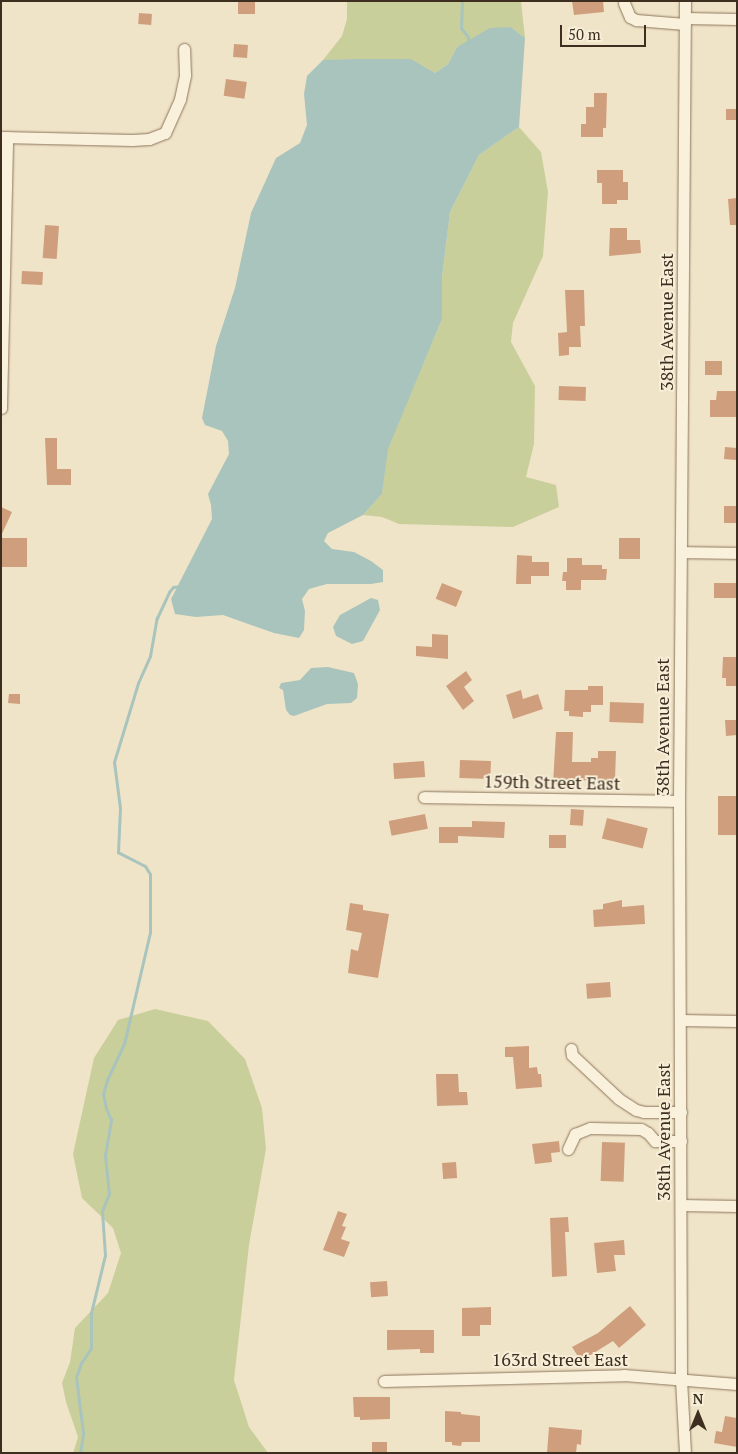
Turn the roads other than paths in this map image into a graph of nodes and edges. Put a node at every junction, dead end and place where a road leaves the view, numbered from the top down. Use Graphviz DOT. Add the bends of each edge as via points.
graph roads {
  1 [pos="685,1"];
  2 [pos="624,3"];
  3 [pos="737,19"];
  4 [pos="685,21"];
  5 [pos="184,48"];
  6 [pos="4,137"];
  7 [pos="1,408"];
  8 [pos="682,552"];
  9 [pos="737,553"];
  10 [pos="424,797"];
  11 [pos="679,801"];
  12 [pos="680,1020"];
  13 [pos="737,1021"];
  14 [pos="571,1050"];
  15 [pos="681,1112"];
  16 [pos="681,1141"];
  17 [pos="568,1149"];
  18 [pos="681,1205"];
  19 [pos="737,1206"];
  20 [pos="681,1379"];
  21 [pos="384,1381"];
  22 [pos="737,1384"];
  23 [pos="685,1453"];
  1 -- 4 [label="street, 38th Avenue East"];
  2 -- 4 [label="street" via="630,17 636,20"];
  3 -- 4 [label="street"];
  4 -- 8 [label="street, 38th Avenue East"];
  5 -- 6 [label="street" via="185,75 180,99 167,130 149,139"];
  6 -- 7 [label="street"];
  8 -- 9 [label="street"];
  8 -- 11 [label="street, 38th Avenue East"];
  10 -- 11 [label="street, 159th Street East"];
  11 -- 12 [label="street, 38th Avenue East"];
  12 -- 13 [label="street"];
  12 -- 15 [label="street, 38th Avenue East"];
  14 -- 15 [label="street" via="572,1055 619,1099 636,1110"];
  15 -- 16 [label="street, 38th Avenue East"];
  16 -- 17 [label="street" via="655,1141 641,1129 590,1128 575,1134"];
  16 -- 18 [label="street, 38th Avenue East"];
  18 -- 19 [label="street"];
  18 -- 20 [label="street, 38th Avenue East"];
  20 -- 21 [label="street, 163rd Street East" via="624,1375"];
  20 -- 22 [label="street, 163rd Street East"];
  20 -- 23 [label="street, 38th Avenue East"];
}
